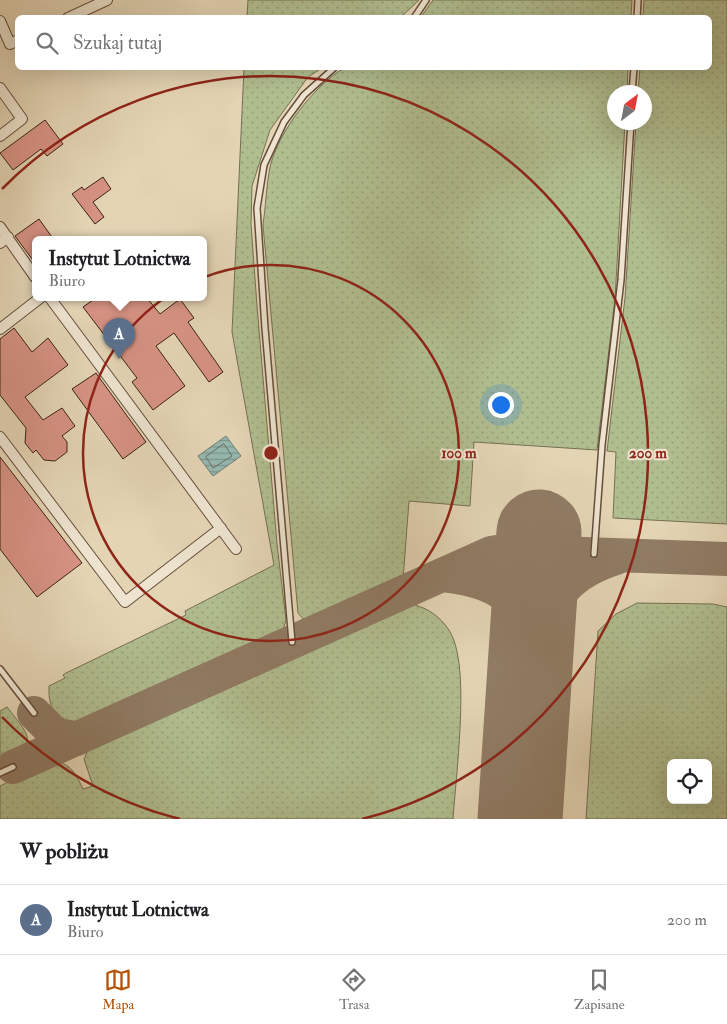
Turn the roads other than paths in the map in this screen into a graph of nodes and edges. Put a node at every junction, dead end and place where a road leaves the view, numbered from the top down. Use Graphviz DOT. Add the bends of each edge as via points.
graph roads {
  1 [pos="107,0"];
  2 [pos="426,0"];
  3 [pos="638,0"];
  4 [pos="74,15"];
  5 [pos="416,15"];
  6 [pos="637,15"];
  7 [pos="0,22"];
  8 [pos="14,42"];
  9 [pos="0,48"];
  10 [pos="332,70"];
  11 [pos="634,70"];
  12 [pos="633,85"];
  13 [pos="0,88"];
  14 [pos="630,130"];
  15 [pos="0,136"];
  16 [pos="0,227"];
  17 [pos="4,240"];
  18 [pos="32,273"];
  19 [pos="36,301"];
  20 [pos="52,301"];
  21 [pos="0,329"];
  22 [pos="0,437"];
  23 [pos="221,528"];
  24 [pos="236,549"];
  25 [pos="594,554"];
  26 [pos="292,642"];
  27 [pos="0,669"];
  28 [pos="34,713"];
  29 [pos="13,767"];
  30 [pos="0,773"];
  1 -- 4 [label="street"];
  2 -- 5 [label="lane"];
  3 -- 6 [label="lane"];
  7 -- 8 [label="street"];
  8 -- 9 [label="street"];
  10 -- 26 [label="lane" via="304,95 284,122 264,165 257,208"];
  11 -- 12 [label="lane"];
  13 -- 15 [label="street" via="22,119"];
  14 -- 25 [label="lane" via="621,280 602,445"];
  16 -- 17 [label="street"];
  17 -- 18 [label="street"];
  19 -- 21 [label="street"];
  20 -- 23 [label="street"];
  22 -- 23 [label="street" via="125,602"];
  23 -- 24 [label="street"];
  27 -- 28 [label="lane"];
  29 -- 30 [label="lane"];
}
